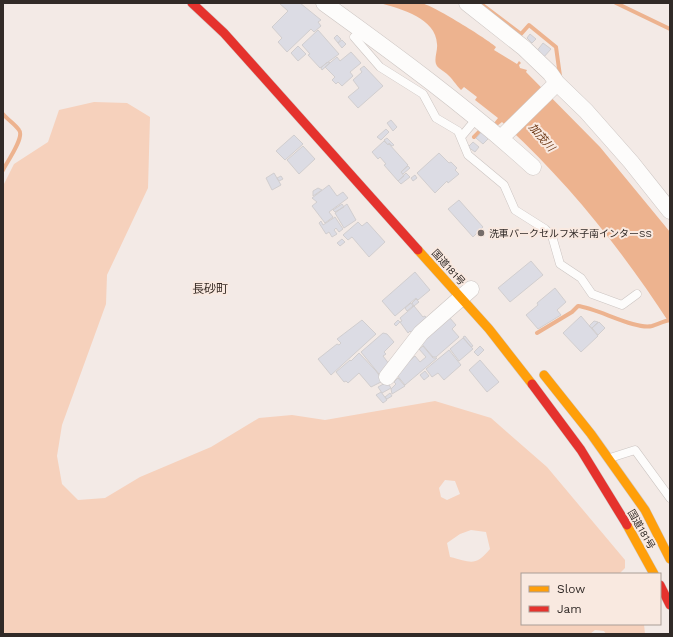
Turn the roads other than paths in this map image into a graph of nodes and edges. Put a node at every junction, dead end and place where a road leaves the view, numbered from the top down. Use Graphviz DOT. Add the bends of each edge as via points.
graph roads {
  1 [pos="192,3"];
  2 [pos="324,3"];
  3 [pos="467,3"];
  4 [pos="355,36"];
  5 [pos="554,86"];
  6 [pos="477,118"];
  7 [pos="506,134"];
  8 [pos="460,137"];
  9 [pos="533,167"];
  10 [pos="670,211"];
  11 [pos="468,291"];
  12 [pos="637,294"];
  13 [pos="538,367"];
  14 [pos="387,377"];
  15 [pos="609,458"];
  16 [pos="670,498"];
  17 [pos="670,559"];
  18 [pos="654,573"];
  19 [pos="661,587"];
  20 [pos="670,605"];
  1 -- 11 [label="highway, 国道181号" via="224,33"];
  2 -- 4 [label="street"];
  3 -- 5 [label="street" via="524,48 550,74"];
  4 -- 6 [label="street" via="439,87"];
  4 -- 8 [label="lane" via="380,67 420,91 436,118 456,128"];
  5 -- 7 [label="street"];
  5 -- 10 [label="street" via="596,122"];
  6 -- 7 [label="street"];
  6 -- 8 [label="lane"];
  7 -- 9 [label="street"];
  8 -- 12 [label="lane" via="470,158 504,185 515,210 552,236 560,264 581,278 592,294 622,305"];
  11 -- 14 [label="street" via="421,333"];
  11 -- 18 [label="highway, 国道181号" via="494,335 581,450 640,546"];
  13 -- 15 [label="highway, 国道181号"];
  15 -- 16 [label="lane" via="635,450"];
  15 -- 17 [label="highway, 国道181号" via="645,510"];
  19 -- 20 [label="highway"];
}
